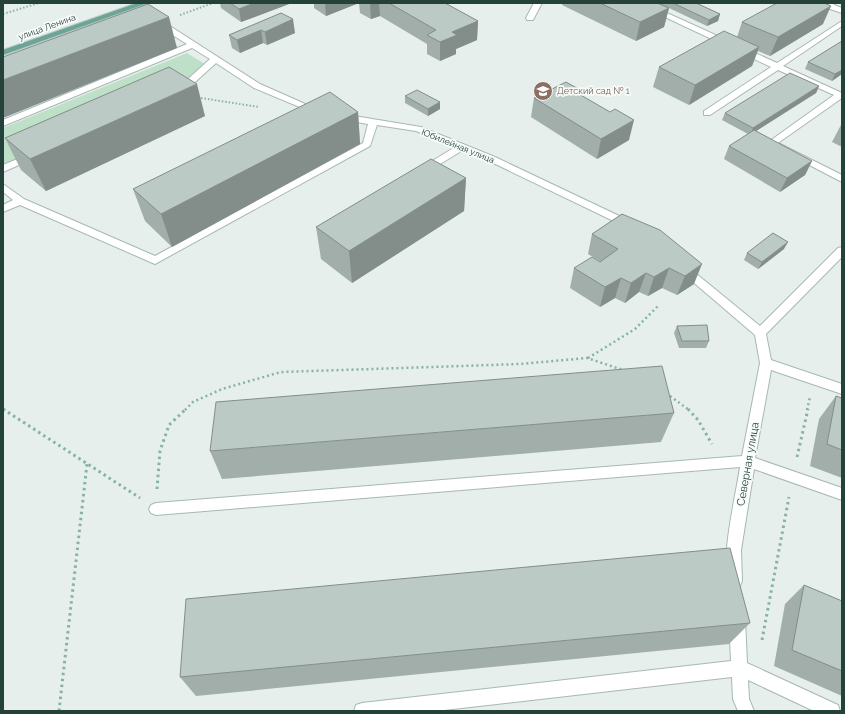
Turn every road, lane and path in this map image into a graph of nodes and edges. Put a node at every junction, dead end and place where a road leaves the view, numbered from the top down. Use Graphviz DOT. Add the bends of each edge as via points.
graph roads {
  1 [pos="39,3"];
  2 [pos="144,3"];
  3 [pos="213,3"];
  4 [pos="538,3"];
  5 [pos="639,3"];
  6 [pos="830,3"];
  7 [pos="133,7"];
  8 [pos="842,11"];
  9 [pos="3,14"];
  10 [pos="530,18"];
  11 [pos="152,19"];
  12 [pos="842,23"];
  13 [pos="192,44"];
  14 [pos="3,53"];
  15 [pos="215,60"];
  16 [pos="779,67"];
  17 [pos="841,94"];
  18 [pos="170,97"];
  19 [pos="707,113"];
  20 [pos="373,122"];
  21 [pos="3,123"];
  22 [pos="462,147"];
  23 [pos="39,153"];
  24 [pos="3,169"];
  25 [pos="416,175"];
  26 [pos="842,179"];
  27 [pos="3,187"];
  28 [pos="20,201"];
  29 [pos="3,209"];
  30 [pos="638,232"];
  31 [pos="842,251"];
  32 [pos="675,262"];
  33 [pos="658,306"];
  34 [pos="760,333"];
  35 [pos="588,358"];
  36 [pos="766,363"];
  37 [pos="624,371"];
  38 [pos="814,379"];
  39 [pos="842,389"];
  40 [pos="664,391"];
  41 [pos="3,409"];
  42 [pos="748,461"];
  43 [pos="720,463"];
  44 [pos="87,464"];
  45 [pos="793,476"];
  46 [pos="842,494"];
  47 [pos="156,509"];
  48 [pos="762,644"];
  49 [pos="740,668"];
  50 [pos="59,711"];
  51 [pos="362,711"];
  52 [pos="746,711"];
  53 [pos="832,711"];
  1 -- 9 [label="path"];
  2 -- 7 [label="main road, улица Ленина"];
  3 -- 11 [label="path"];
  4 -- 10 [label="street"];
  5 -- 16 [label="street"];
  6 -- 8 [label="street" via="830,6"];
  7 -- 11 [label="street, Юбилейная улица"];
  7 -- 14 [label="main road, улица Ленина"];
  11 -- 13 [label="street, Юбилейная улица"];
  12 -- 16 [label="street"];
  13 -- 15 [label="street, Юбилейная улица"];
  13 -- 21 [label="street"];
  15 -- 18 [label="street" via="177,94"];
  15 -- 20 [label="street, Юбилейная улица" via="257,86 322,114"];
  16 -- 17 [label="street"];
  16 -- 19 [label="street"];
  17 -- 26 [label="street" via="772,143"];
  20 -- 22 [label="street, Юбилейная улица" via="418,130"];
  20 -- 28 [label="street" via="367,144 155,260"];
  22 -- 25 [label="street"];
  22 -- 30 [label="street, Юбилейная улица" via="619,218"];
  23 -- 24 [label="street"];
  27 -- 28 [label="street"];
  28 -- 29 [label="street"];
  31 -- 34 [label="street"];
  32 -- 34 [label="street"];
  33 -- 35 [label="path" via="638,328"];
  34 -- 36 [label="street, Северная улица"];
  35 -- 37 [label="path"];
  35 -- 47 [label="path" via="520,364 281,372 222,389 193,402 169,425 160,451"];
  36 -- 38 [label="street"];
  36 -- 42 [label="street, Северная улица"];
  38 -- 39 [label="street"];
  38 -- 45 [label="path"];
  40 -- 43 [label="path" via="683,403 700,419"];
  41 -- 44 [label="path"];
  42 -- 43 [label="street"];
  42 -- 45 [label="street"];
  42 -- 49 [label="street, Северная улица" via="734,550"];
  43 -- 47 [label="street"];
  44 -- 47 [label="path"];
  44 -- 50 [label="path"];
  45 -- 46 [label="street"];
  45 -- 48 [label="path"];
  49 -- 51 [label="street"];
  49 -- 52 [label="street, Северная улица" via="742,698"];
  49 -- 53 [label="street"];
}
